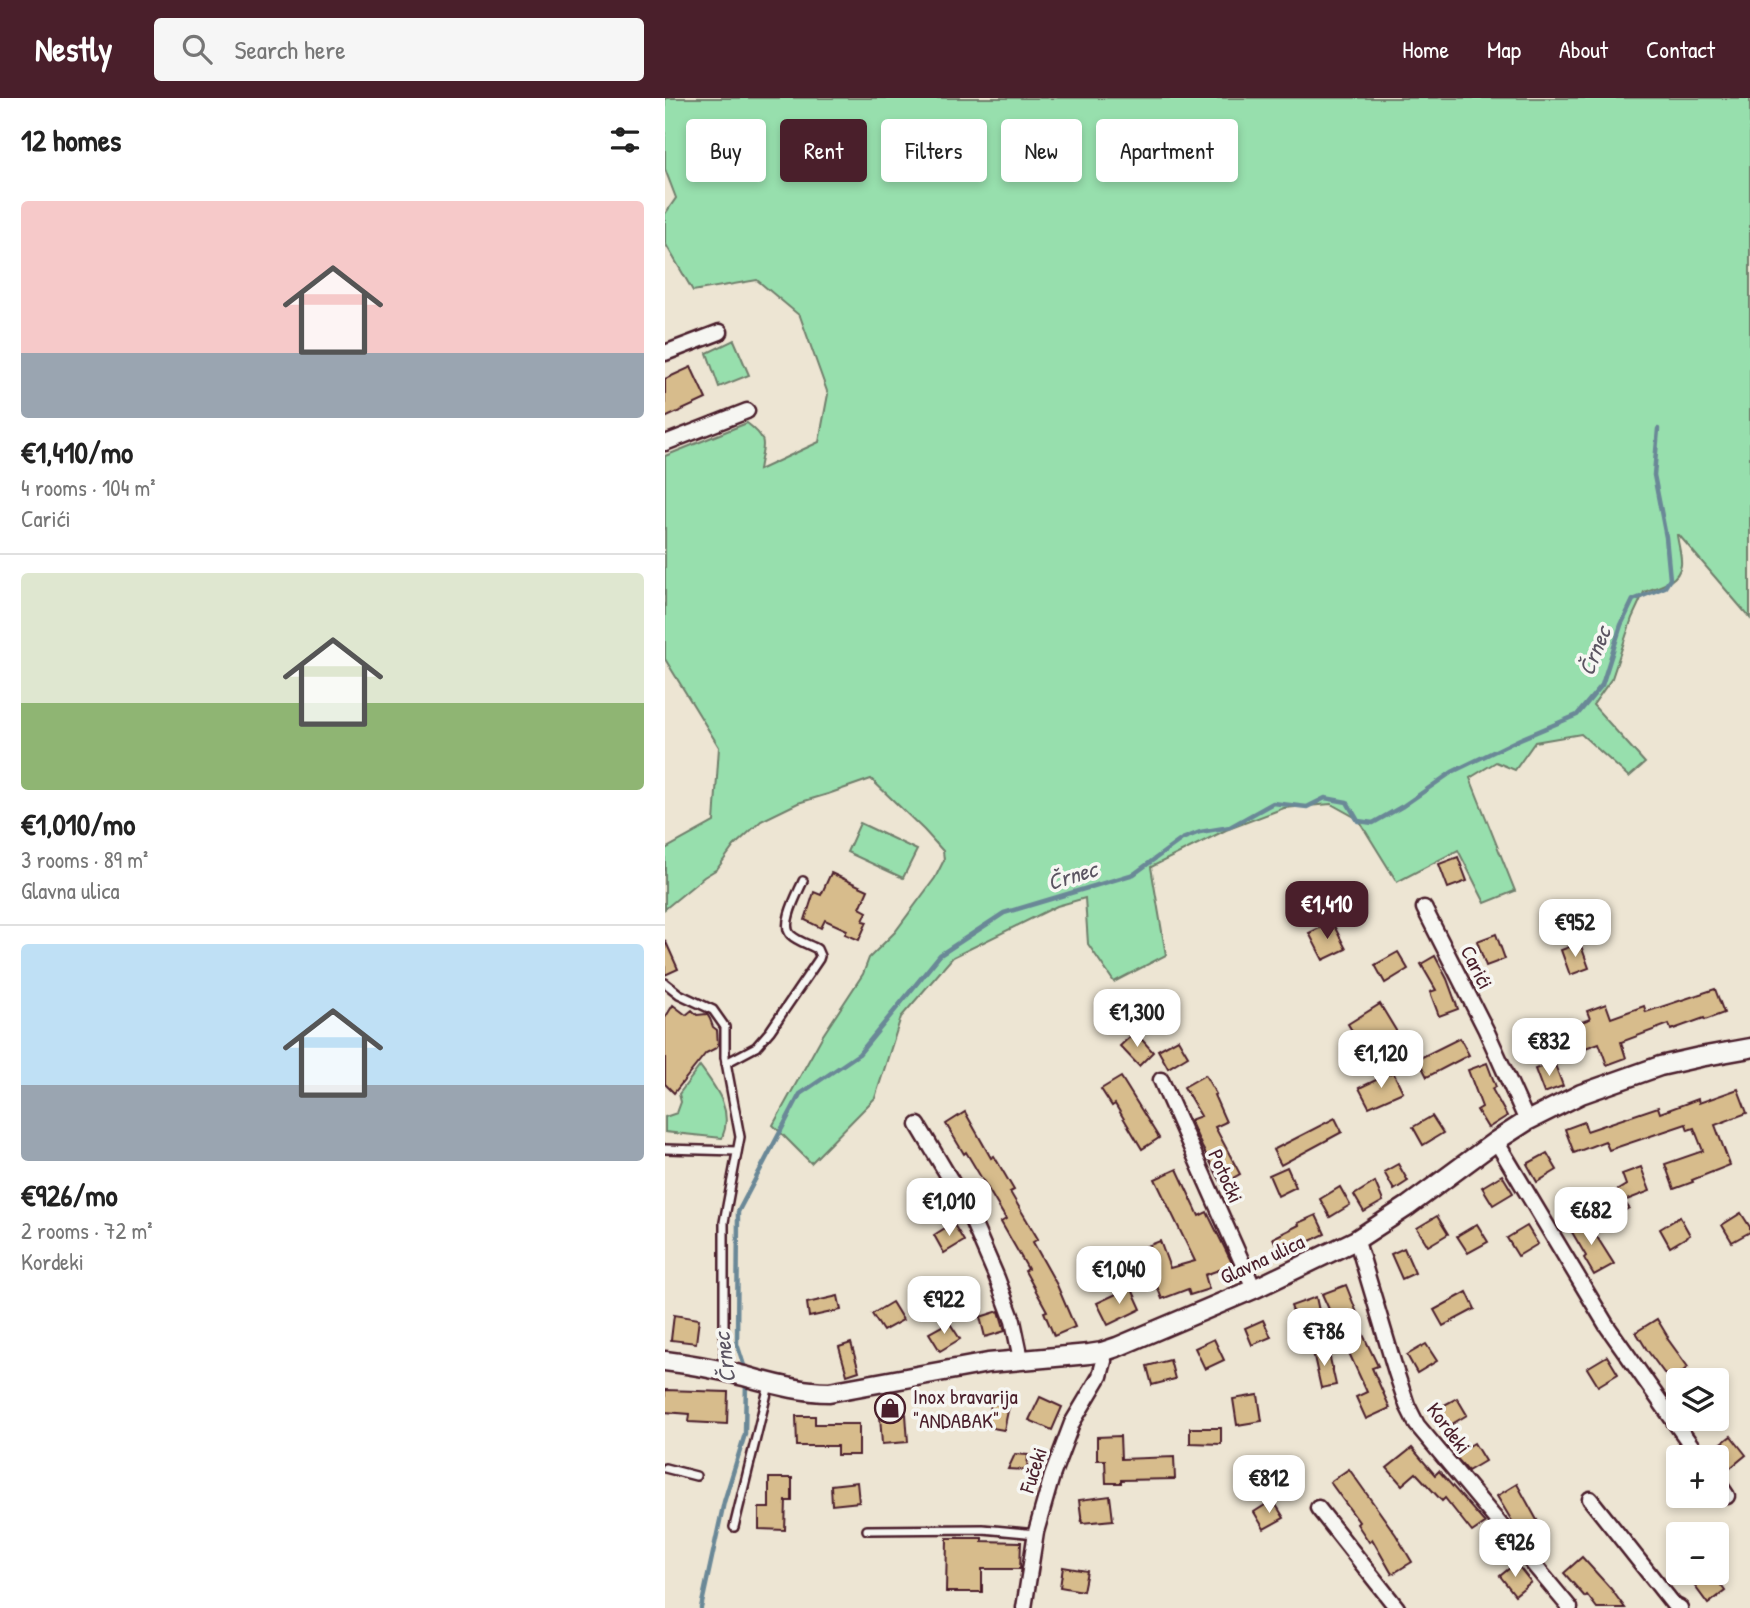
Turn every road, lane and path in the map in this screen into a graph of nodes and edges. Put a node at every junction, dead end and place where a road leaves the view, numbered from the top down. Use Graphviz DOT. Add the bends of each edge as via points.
graph roads {
  1 [pos="720,332"];
  2 [pos="665,353"];
  3 [pos="747,411"];
  4 [pos="665,443"];
  5 [pos="803,881"];
  6 [pos="1424,908"];
  7 [pos="665,983"];
  8 [pos="1750,1048"];
  9 [pos="726,1063"];
  10 [pos="1161,1080"];
  11 [pos="1527,1121"];
  12 [pos="918,1125"];
  13 [pos="1496,1141"];
  14 [pos="665,1149"];
  15 [pos="737,1151"];
  16 [pos="1356,1240"];
  17 [pos="1254,1289"];
  18 [pos="1102,1352"];
  19 [pos="1021,1359"];
  20 [pos="665,1361"];
  21 [pos="747,1377"];
  22 [pos="1691,1445"];
  23 [pos="665,1468"];
  24 [pos="696,1476"];
  25 [pos="1590,1499"];
  26 [pos="1318,1508"];
  27 [pos="734,1527"];
  28 [pos="867,1530"];
  29 [pos="1036,1534"];
  30 [pos="1024,1608"];
  31 [pos="1397,1608"];
  32 [pos="1570,1608"];
  33 [pos="1680,1608"];
  1 -- 2 [label="street"];
  3 -- 4 [label="street"];
  5 -- 9 [label="lane" via="787,929 791,936 817,949 819,959 756,1047"];
  6 -- 11 [label="street, Carići"];
  7 -- 9 [label="lane" via="713,1010 726,1027"];
  8 -- 11 [label="street, Glavna ulica" via="1639,1073 1581,1094"];
  9 -- 15 [label="lane" via="740,1137"];
  10 -- 17 [label="street, Potočki"];
  11 -- 13 [label="street, Glavna ulica"];
  12 -- 19 [label="street" via="965,1204 1013,1321"];
  13 -- 16 [label="street, Glavna ulica"];
  13 -- 22 [label="street" via="1607,1326"];
  14 -- 15 [label="lane"];
  15 -- 21 [label="lane" via="724,1222"];
  16 -- 17 [label="street, Glavna ulica"];
  16 -- 32 [label="street, Kordeki" via="1406,1405 1417,1425"];
  17 -- 18 [label="street, Glavna ulica"];
  18 -- 19 [label="street, Glavna ulica"];
  18 -- 29 [label="street, Fučeki" via="1100,1376 1072,1423"];
  19 -- 21 [label="street, Glavna ulica" via="829,1392"];
  20 -- 21 [label="street, Glavna ulica"];
  21 -- 27 [label="lane"];
  23 -- 24 [label="lane"];
  25 -- 33 [label="street"];
  26 -- 31 [label="street"];
  28 -- 29 [label="lane"];
  29 -- 30 [label="street, Fučeki"];
}
